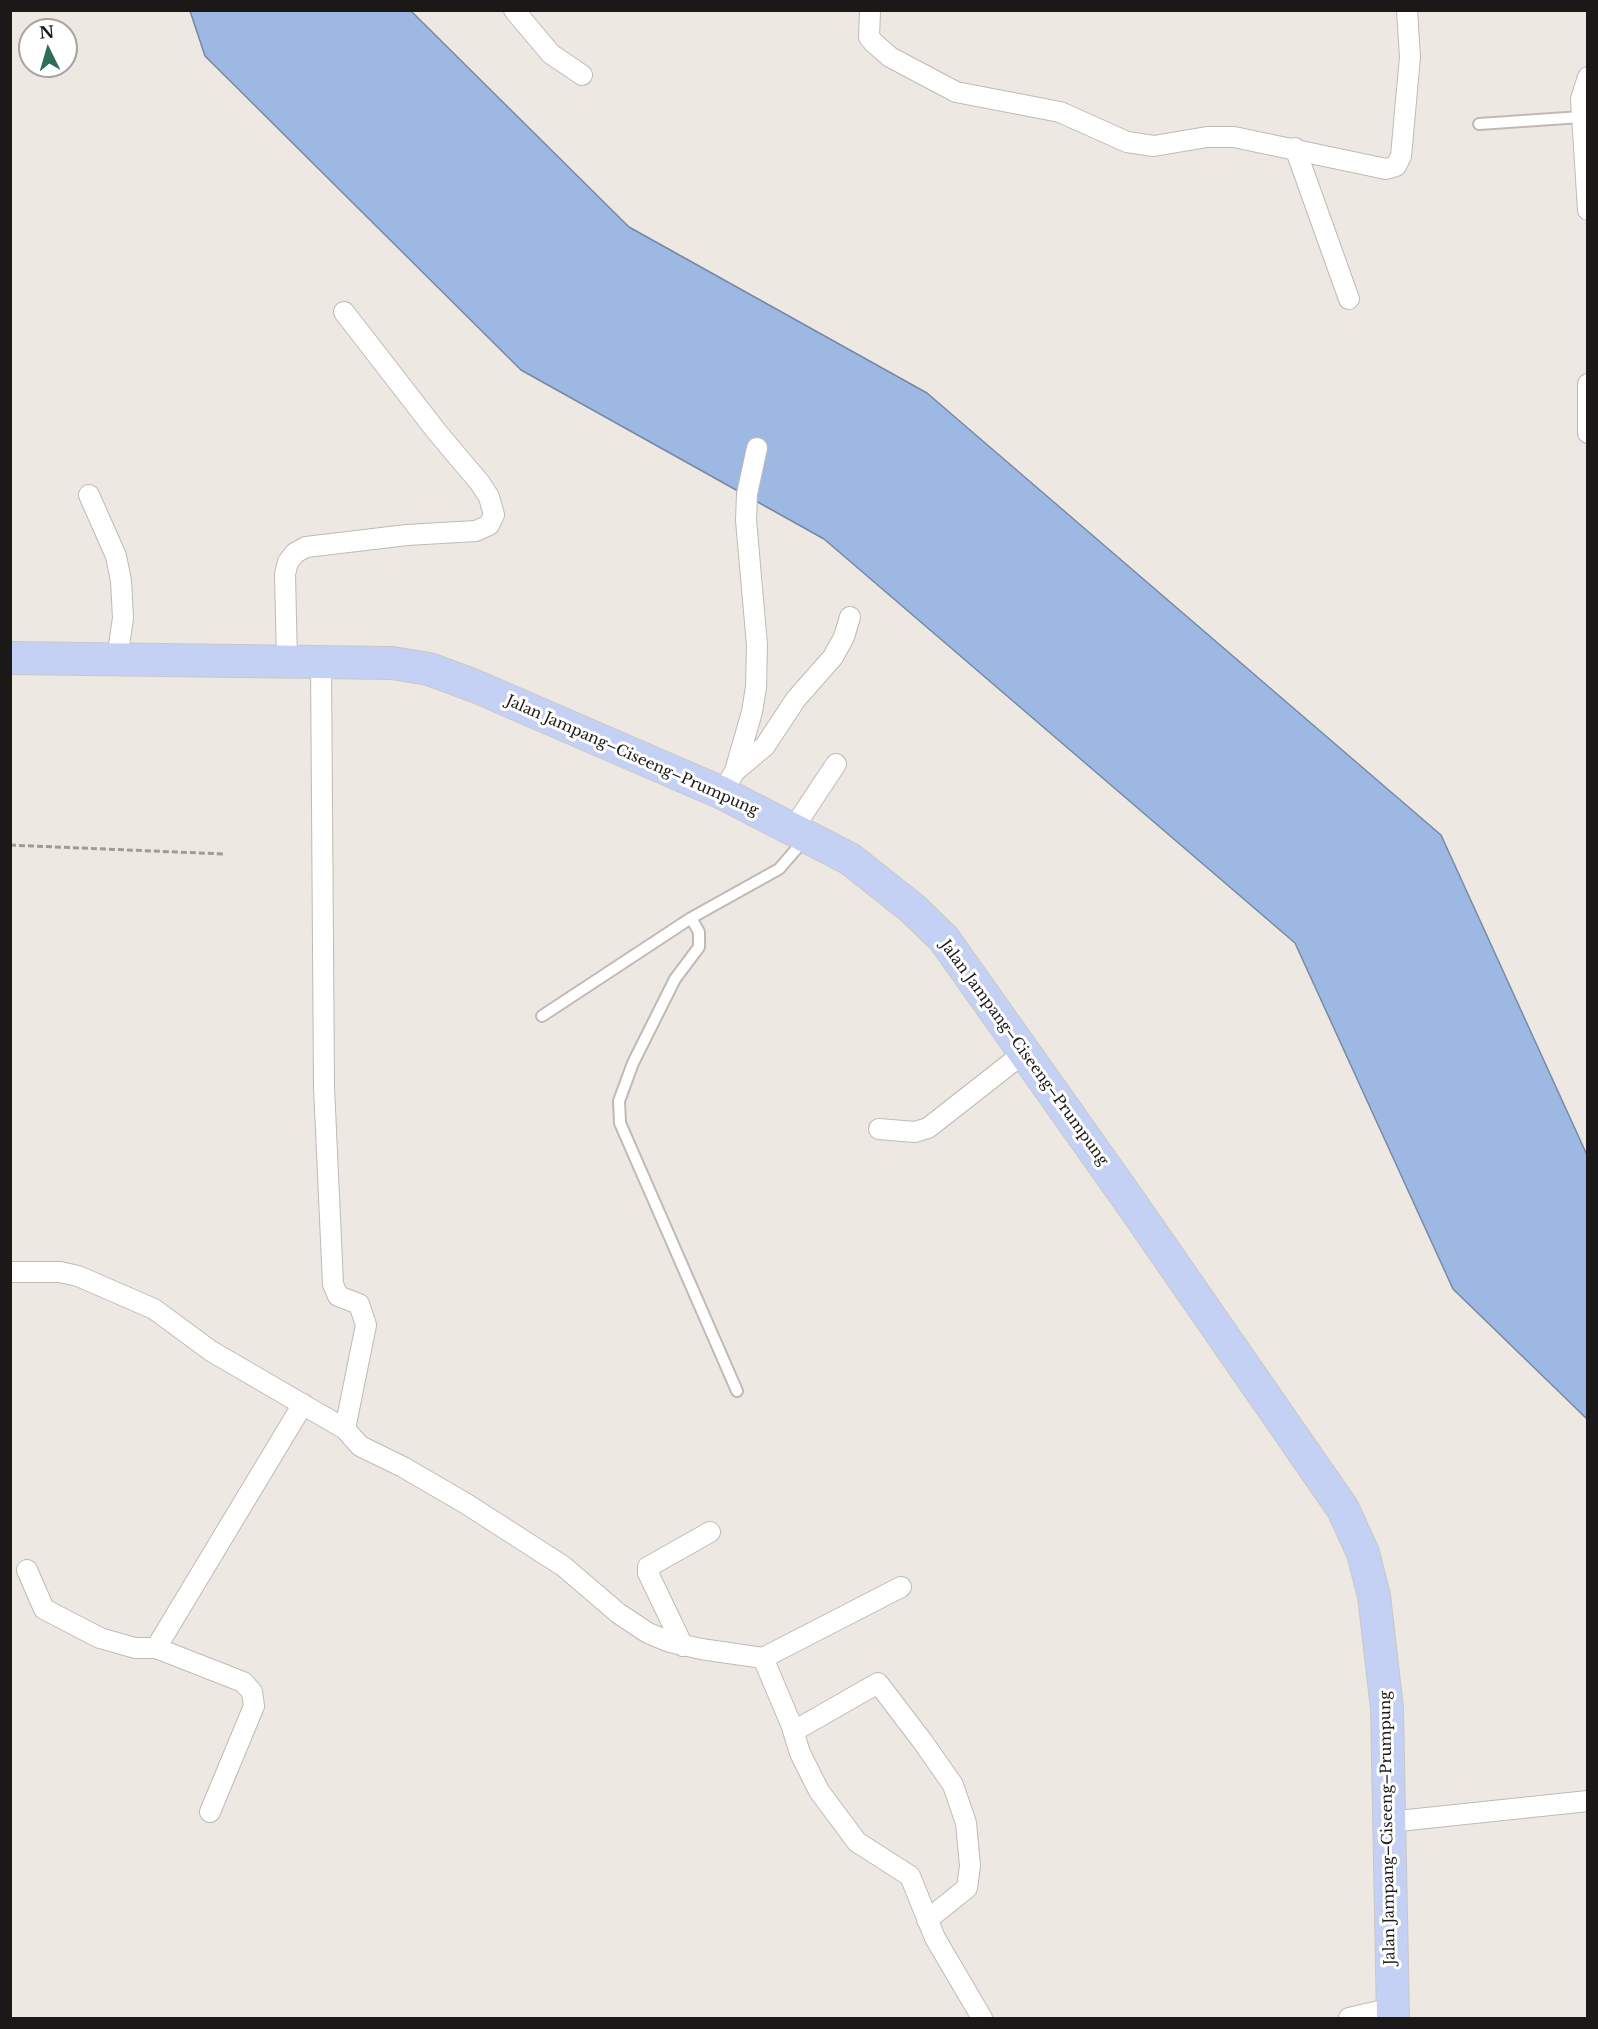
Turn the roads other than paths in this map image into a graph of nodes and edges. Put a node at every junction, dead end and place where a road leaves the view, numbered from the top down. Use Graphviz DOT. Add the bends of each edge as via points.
graph roads {
  1 [pos="514,10"];
  2 [pos="870,10"];
  3 [pos="1407,10"];
  4 [pos="582,75"];
  5 [pos="1587,77"];
  6 [pos="1581,117"];
  7 [pos="1479,124"];
  8 [pos="1295,148"];
  9 [pos="1587,210"];
  10 [pos="1349,298"];
  11 [pos="344,312"];
  12 [pos="1587,384"];
  13 [pos="1587,433"];
  14 [pos="757,448"];
  15 [pos="89,495"];
  16 [pos="850,618"];
  17 [pos="10,658"];
  18 [pos="117,659"];
  19 [pos="321,661"];
  20 [pos="287,662"];
  21 [pos="836,764"];
  22 [pos="728,782"];
  23 [pos="800,833"];
  24 [pos="691,918"];
  25 [pos="542,1016"];
  26 [pos="1025,1052"];
  27 [pos="879,1129"];
  28 [pos="10,1272"];
  29 [pos="737,1391"];
  30 [pos="303,1404"];
  31 [pos="345,1429"];
  32 [pos="710,1532"];
  33 [pos="27,1570"];
  34 [pos="901,1587"];
  35 [pos="683,1646"];
  36 [pos="156,1648"];
  37 [pos="763,1658"];
  38 [pos="794,1731"];
  39 [pos="1587,1801"];
  40 [pos="210,1812"];
  41 [pos="1389,1822"];
  42 [pos="927,1920"];
  43 [pos="1392,2013"];
  44 [pos="982,2019"];
  45 [pos="1349,2019"];
  1 -- 4 [label="street" via="551,54"];
  2 -- 8 [label="street" via="869,37 874,43 890,57 956,92 1060,112 1136,143 1154,146 1207,137 1234,137"];
  3 -- 8 [label="street" via="1410,57 1401,156 1396,166 1386,169"];
  5 -- 6 [label="street"];
  6 -- 7 [label="lane"];
  6 -- 9 [label="street"];
  8 -- 10 [label="street"];
  11 -- 20 [label="street" via="480,483 494,515 489,525 476,531 373,538 306,547 295,553 285,574"];
  12 -- 13 [label="street"];
  14 -- 22 [label="street" via="746,507 756,687 753,712"];
  15 -- 18 [label="street" via="116,556 121,581 123,618"];
  16 -- 22 [label="street" via="832,657 796,699 765,746"];
  17 -- 18 [label="main road, Jalan Jampang–Ciseeng–Prumpung"];
  18 -- 20 [label="main road, Jalan Jampang–Ciseeng–Prumpung"];
  19 -- 20 [label="main road, Jalan Jampang–Ciseeng–Prumpung"];
  19 -- 22 [label="main road, Jalan Jampang–Ciseeng–Prumpung" via="392,663 429,669"];
  19 -- 31 [label="street" via="324,1087 333,1284 338,1296 359,1304 366,1320"];
  21 -- 23 [label="street"];
  22 -- 23 [label="main road, Jalan Jampang–Ciseeng–Prumpung"];
  23 -- 24 [label="lane" via="778,869"];
  23 -- 26 [label="main road, Jalan Jampang–Ciseeng–Prumpung" via="850,859 944,939"];
  24 -- 25 [label="lane"];
  24 -- 29 [label="lane" via="699,932 699,947 675,979 633,1063 620,1101 619,1117 623,1134"];
  26 -- 27 [label="street" via="928,1128 915,1132"];
  26 -- 41 [label="main road, Jalan Jampang–Ciseeng–Prumpung" via="1343,1509 1353,1530 1374,1596 1387,1708"];
  28 -- 30 [label="street" via="60,1272 127,1294 177,1323 211,1351"];
  30 -- 31 [label="street"];
  30 -- 36 [label="street"];
  31 -- 35 [label="street" via="360,1446 465,1503 563,1566 648,1633"];
  32 -- 35 [label="street" via="648,1567"];
  33 -- 36 [label="street" via="44,1609 100,1638 135,1648"];
  34 -- 37 [label="street"];
  35 -- 37 [label="street"];
  36 -- 40 [label="street" via="243,1682 252,1692 254,1706"];
  37 -- 38 [label="street"];
  38 -- 42 [label="street" via="808,1772 842,1825 863,1849 910,1876"];
  38 -- 42 [label="street" via="878,1683 923,1742 953,1785 966,1823 970,1866 967,1888"];
  39 -- 41 [label="street"];
  41 -- 43 [label="main road, Jalan Jampang–Ciseeng–Prumpung"];
  42 -- 44 [label="street"];
  43 -- 45 [label="street"];
}
